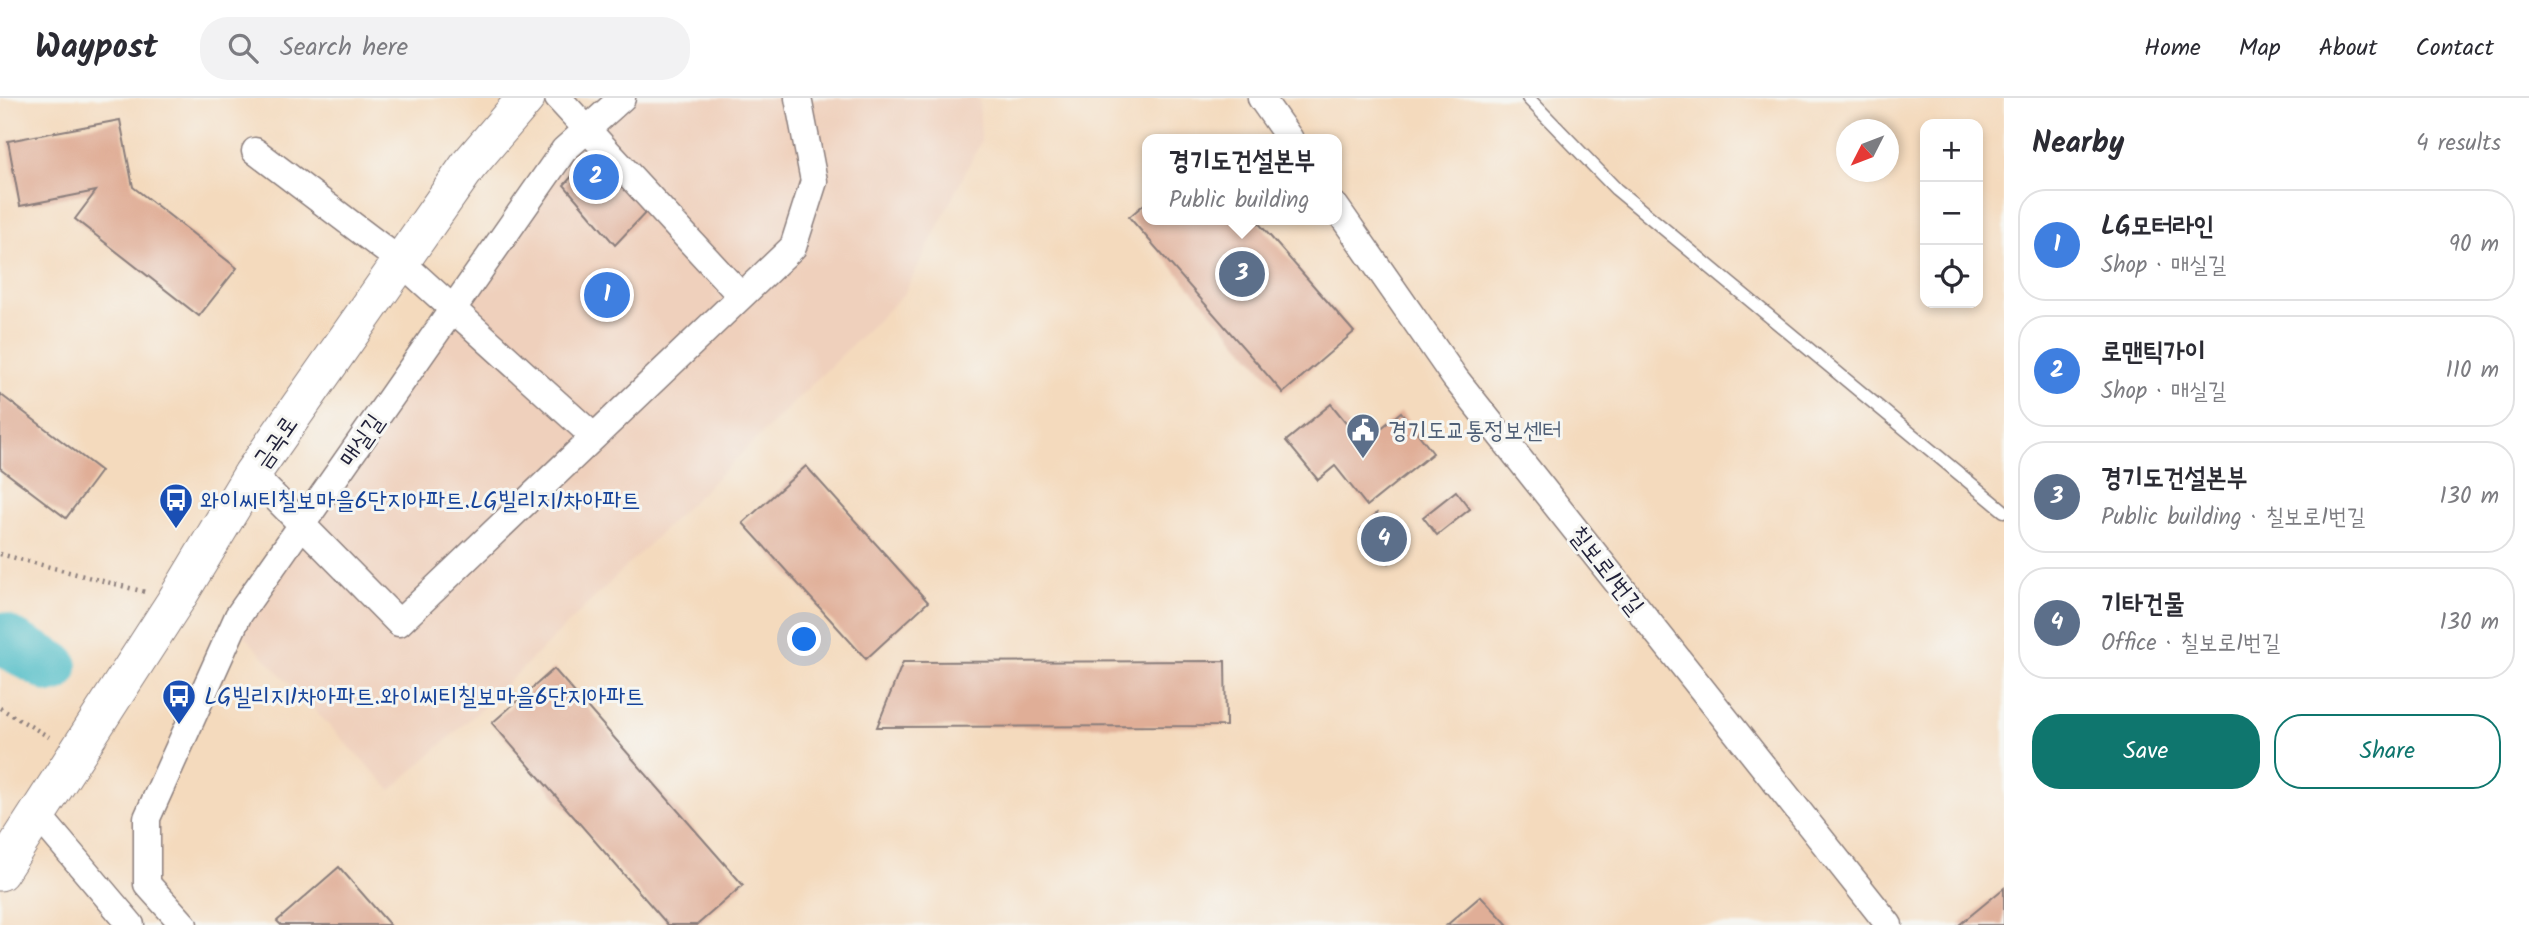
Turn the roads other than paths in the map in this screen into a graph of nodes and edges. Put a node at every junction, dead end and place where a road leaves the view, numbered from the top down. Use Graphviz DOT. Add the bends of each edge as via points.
graph roads {
  1 [pos="526,98"];
  2 [pos="558,98"];
  3 [pos="622,98"];
  4 [pos="798,98"];
  5 [pos="1261,98"];
  6 [pos="1528,98"];
  7 [pos="587,129"];
  8 [pos="1286,134"];
  9 [pos="255,151"];
  10 [pos="1342,216"];
  11 [pos="400,261"];
  12 [pos="741,296"];
  13 [pos="452,309"];
  14 [pos="594,438"];
  15 [pos="252,474"];
  16 [pos="2004,511"];
  17 [pos="302,525"];
  18 [pos="38,815"];
  19 [pos="0,872"];
  20 [pos="131,925"];
  21 [pos="184,925"];
  22 [pos="1889,925"];
  1 -- 11 [label="main road, 금곡로" via="467,166"];
  2 -- 7 [label="street"];
  3 -- 7 [label="street, 매실길"];
  4 -- 12 [label="street" via="814,181 793,247"];
  5 -- 8 [label="street"];
  6 -- 16 [label="lane" via="1616,189"];
  7 -- 12 [label="street"];
  7 -- 13 [label="street, 매실길" via="564,150"];
  9 -- 11 [label="street"];
  10 -- 22 [label="street, 칠보로1번길" via="1455,379"];
  11 -- 13 [label="street"];
  11 -- 15 [label="main road, 금곡로"];
  12 -- 14 [label="street"];
  13 -- 14 [label="street"];
  13 -- 17 [label="street, 매실길"];
  14 -- 17 [label="street" via="399,623"];
  15 -- 17 [label="street"];
  15 -- 18 [label="main road, 금곡로"];
  17 -- 21 [label="street, 매실길" via="238,616 147,818 147,884"];
  18 -- 19 [label="main road, 금곡로"];
  18 -- 20 [label="street"];
}
